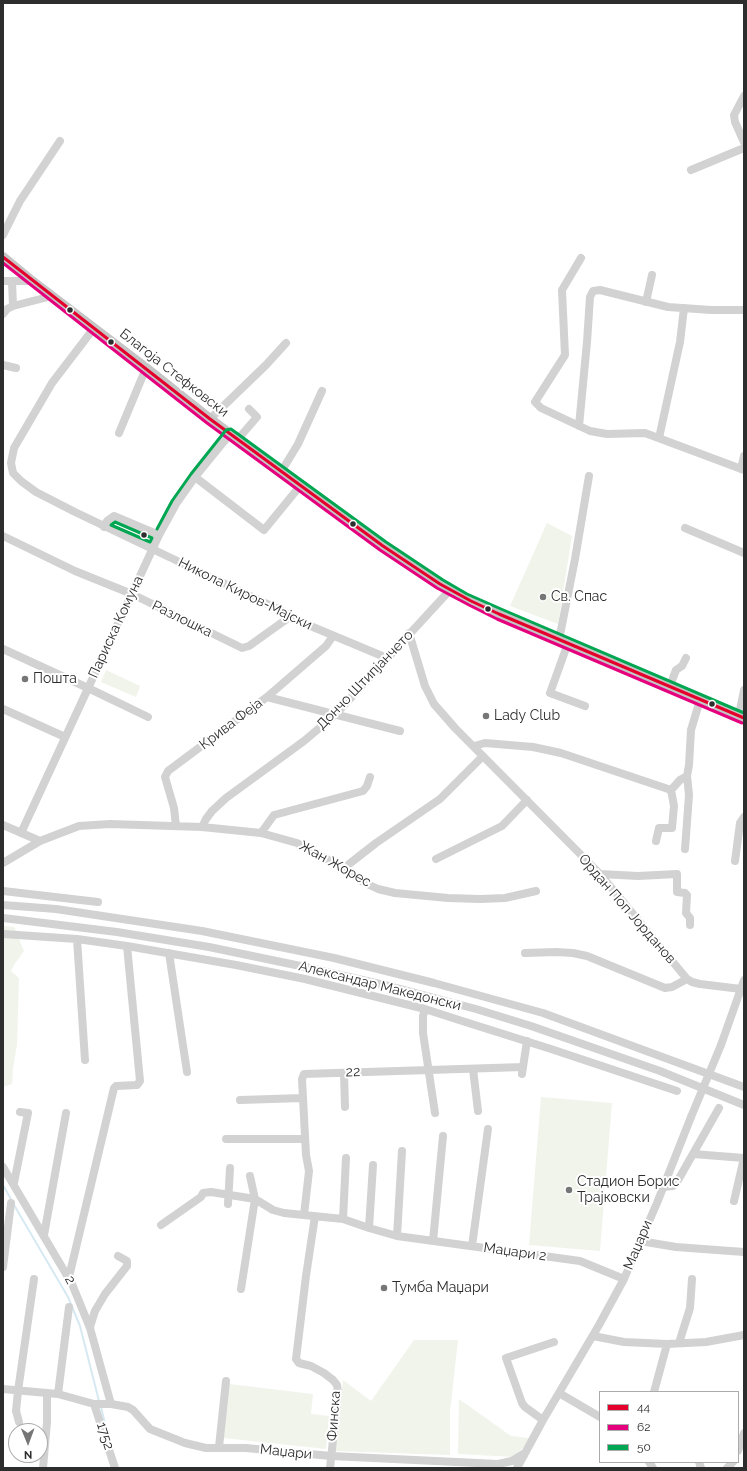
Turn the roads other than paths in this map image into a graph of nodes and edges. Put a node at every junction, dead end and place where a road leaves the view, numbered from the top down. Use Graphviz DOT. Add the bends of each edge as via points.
graph roads {
  1 [pos="744,96"];
  2 [pos="742,130"];
  3 [pos="60,141"];
  4 [pos="744,142"];
  5 [pos="744,148"];
  6 [pos="691,170"];
  7 [pos="3,235"];
  8 [pos="3,257"];
  9 [pos="581,258"];
  10 [pos="13,265"];
  11 [pos="652,275"];
  12 [pos="6,281"];
  13 [pos="32,281"];
  14 [pos="52,296"];
  15 [pos="646,302"];
  16 [pos="13,306"];
  17 [pos="684,308"];
  18 [pos="744,310"];
  19 [pos="3,314"];
  20 [pos="94,328"];
  21 [pos="286,343"];
  22 [pos="3,365"];
  23 [pos="16,368"];
  24 [pos="146,368"];
  25 [pos="322,391"];
  26 [pos="249,409"];
  27 [pos="210,419"];
  28 [pos="579,426"];
  29 [pos="119,433"];
  30 [pos="234,437"];
  31 [pos="660,438"];
  32 [pos="744,456"];
  33 [pos="742,470"];
  34 [pos="282,472"];
  35 [pos="589,476"];
  36 [pos="195,478"];
  37 [pos="300,486"];
  38 [pos="104,526"];
  39 [pos="685,528"];
  40 [pos="159,535"];
  41 [pos="3,536"];
  42 [pos="152,549"];
  43 [pos="744,553"];
  44 [pos="450,590"];
  45 [pos="132,594"];
  46 [pos="291,616"];
  47 [pos="409,633"];
  48 [pos="333,636"];
  49 [pos="563,641"];
  50 [pos="3,649"];
  51 [pos="387,658"];
  52 [pos="686,658"];
  53 [pos="670,686"];
  54 [pos="88,688"];
  55 [pos="744,690"];
  56 [pos="267,697"];
  57 [pos="700,700"];
  58 [pos="585,706"];
  59 [pos="3,709"];
  60 [pos="336,714"];
  61 [pos="148,717"];
  62 [pos="742,717"];
  63 [pos="400,731"];
  64 [pos="65,737"];
  65 [pos="474,746"];
  66 [pos="483,756"];
  67 [pos="687,776"];
  68 [pos="370,777"];
  69 [pos="671,790"];
  70 [pos="527,800"];
  71 [pos="744,817"];
  72 [pos="3,825"];
  73 [pos="176,826"];
  74 [pos="202,827"];
  75 [pos="21,832"];
  76 [pos="261,833"];
  77 [pos="40,841"];
  78 [pos="656,841"];
  79 [pos="684,849"];
  80 [pos="436,859"];
  81 [pos="735,861"];
  82 [pos="3,863"];
  83 [pos="344,868"];
  84 [pos="600,874"];
  85 [pos="3,891"];
  86 [pos="536,891"];
  87 [pos="98,902"];
  88 [pos="3,904"];
  89 [pos="3,918"];
  90 [pos="690,925"];
  91 [pos="3,934"];
  92 [pos="77,939"];
  93 [pos="127,946"];
  94 [pos="169,953"];
  95 [pos="525,953"];
  96 [pos="687,979"];
  97 [pos="744,980"];
  98 [pos="741,989"];
  99 [pos="425,1010"];
  100 [pos="527,1041"];
  101 [pos="85,1060"];
  102 [pos="428,1069"];
  103 [pos="473,1069"];
  104 [pos="187,1072"];
  105 [pos="344,1073"];
  106 [pos="744,1088"];
  107 [pos="677,1091"];
  108 [pos="303,1098"];
  109 [pos="240,1100"];
  110 [pos="744,1105"];
  111 [pos="345,1107"];
  112 [pos="719,1108"];
  113 [pos="478,1111"];
  114 [pos="20,1112"];
  115 [pos="66,1113"];
  116 [pos="435,1113"];
  117 [pos="488,1129"];
  118 [pos="443,1136"];
  119 [pos="226,1139"];
  120 [pos="305,1139"];
  121 [pos="402,1151"];
  122 [pos="693,1154"];
  123 [pos="346,1158"];
  124 [pos="744,1158"];
  125 [pos="373,1165"];
  126 [pos="3,1167"];
  127 [pos="230,1168"];
  128 [pos="250,1176"];
  129 [pos="14,1183"];
  130 [pos="662,1187"];
  131 [pos="229,1194"];
  132 [pos="255,1198"];
  133 [pos="734,1201"];
  134 [pos="12,1204"];
  135 [pos="228,1204"];
  136 [pos="304,1215"];
  137 [pos="315,1216"];
  138 [pos="343,1219"];
  139 [pos="161,1225"];
  140 [pos="369,1228"];
  141 [pos="44,1235"];
  142 [pos="397,1236"];
  143 [pos="433,1241"];
  144 [pos="640,1241"];
  145 [pos="472,1246"];
  146 [pos="744,1252"];
  147 [pos="118,1256"];
  148 [pos="3,1267"];
  149 [pos="69,1277"];
  150 [pos="692,1278"];
  151 [pos="34,1279"];
  152 [pos="624,1279"];
  153 [pos="241,1289"];
  154 [pos="68,1307"];
  155 [pos="90,1328"];
  156 [pos="744,1335"];
  157 [pos="593,1336"];
  158 [pos="554,1342"];
  159 [pos="678,1343"];
  160 [pos="667,1344"];
  161 [pos="226,1382"];
  162 [pos="3,1390"];
  163 [pos="18,1390"];
  164 [pos="654,1391"];
  165 [pos="559,1393"];
  166 [pos="47,1394"];
  167 [pos="58,1394"];
  168 [pos="94,1404"];
  169 [pos="111,1404"];
  170 [pos="599,1416"];
  171 [pos="543,1420"];
  172 [pos="19,1422"];
  173 [pos="744,1433"];
  174 [pos="219,1447"];
  175 [pos="739,1447"];
  176 [pos="524,1453"];
  177 [pos="331,1456"];
  178 [pos="501,1466"];
  179 [pos="43,1468"];
  180 [pos="115,1468"];
  181 [pos="330,1468"];
  182 [pos="517,1468"];
  1 -- 2 [label="street" via="734,115 735,122"];
  2 -- 4 [label="street"];
  3 -- 7 [label="street" via="20,201"];
  5 -- 6 [label="street"];
  8 -- 10 [label="main road, Благоја Стефковски"];
  9 -- 28 [label="street" via="562,290 565,355 535,402 541,408"];
  10 -- 12 [label="street" via="11,275"];
  10 -- 13 [label="main road, Благоја Стефковски"];
  11 -- 15 [label="street"];
  12 -- 13 [label="street"];
  12 -- 16 [label="street"];
  13 -- 14 [label="main road, Благоја Стефковски"];
  14 -- 16 [label="street"];
  14 -- 20 [label="main road, Благоја Стефковски"];
  15 -- 17 [label="street"];
  15 -- 28 [label="street" via="600,290 591,294"];
  16 -- 19 [label="street"];
  17 -- 18 [label="street"];
  17 -- 31 [label="street" via="680,342"];
  20 -- 24 [label="main road, Благоја Стефковски"];
  20 -- 38 [label="street, Никола Киров-Мајски" via="52,383 14,448 11,463 13,473 36,492"];
  21 -- 27 [label="street"];
  22 -- 23 [label="street"];
  24 -- 27 [label="main road, Благоја Стефковски"];
  24 -- 29 [label="street"];
  25 -- 34 [label="street"];
  26 -- 30 [label="street, Париска Комуна" via="257,417"];
  27 -- 30 [label="main road, Благоја Стефковски"];
  28 -- 31 [label="street" via="607,434 645,433"];
  30 -- 34 [label="main road, Благоја Стефковски"];
  30 -- 36 [label="street, Париска Комуна"];
  31 -- 33 [label="street"];
  32 -- 33 [label="street"];
  34 -- 37 [label="main road, Благоја Стефковски"];
  35 -- 49 [label="street"];
  36 -- 37 [label="street" via="264,530"];
  36 -- 40 [label="street, Париска Комуна" via="176,504"];
  37 -- 44 [label="main road, Благоја Стефковски" via="383,546"];
  38 -- 40 [label="street" via="114,516"];
  38 -- 42 [label="street, Никола Киров-Мајски"];
  39 -- 43 [label="street"];
  40 -- 42 [label="street, Париска Комуна"];
  41 -- 45 [label="street, Разлошка" via="75,571"];
  42 -- 45 [label="street, Париска Комуна"];
  42 -- 46 [label="street, Никола Киров-Мајски"];
  44 -- 47 [label="street, Дончо Штипјанчето"];
  44 -- 49 [label="main road, Благоја Стефковски"];
  45 -- 46 [label="street, Разлошка" via="242,648 249,646"];
  45 -- 54 [label="street, Париска Комуна"];
  46 -- 48 [label="street, Никола Киров-Мајски"];
  47 -- 51 [label="street, Дончо Штипјанчето"];
  47 -- 65 [label="street, Ордан Поп Јорданов" via="430,699"];
  48 -- 51 [label="street, Никола Киров-Мајски"];
  48 -- 56 [label="street, Крива Феја" via="326,646"];
  49 -- 53 [label="main road, Благоја Стефковски"];
  49 -- 58 [label="street" via="550,694"];
  50 -- 54 [label="street"];
  51 -- 60 [label="street, Дончо Штипјанчето"];
  52 -- 53 [label="street" via="682,666 676,670"];
  53 -- 57 [label="main road, Благоја Стефковски"];
  54 -- 61 [label="street"];
  54 -- 64 [label="street, Париска Комуна"];
  55 -- 62 [label="street"];
  56 -- 60 [label="street"];
  56 -- 73 [label="street, Крива Феја" via="166,774"];
  57 -- 62 [label="main road, Благоја Стефковски"];
  57 -- 67 [label="street" via="691,730"];
  59 -- 64 [label="street"];
  60 -- 63 [label="street"];
  60 -- 74 [label="street, Дончо Штипјанчето" via="304,741 226,798 209,815"];
  64 -- 75 [label="street, Париска Комуна"];
  65 -- 66 [label="street, Ордан Поп Јорданов"];
  65 -- 69 [label="street" via="485,743 533,747 561,753"];
  66 -- 70 [label="street, Ордан Поп Јорданов"];
  66 -- 83 [label="street" via="440,799"];
  67 -- 69 [label="street"];
  67 -- 79 [label="street" via="689,795"];
  68 -- 76 [label="street" via="363,791 274,815"];
  69 -- 78 [label="street" via="674,806 672,828 659,828"];
  70 -- 80 [label="street" via="502,826"];
  70 -- 84 [label="street, Ордан Поп Јорданов"];
  71 -- 81 [label="street" via="740,823"];
  72 -- 75 [label="street"];
  73 -- 74 [label="street, Жан Жорес"];
  73 -- 77 [label="street, Жан Жорес" via="79,826"];
  74 -- 76 [label="street, Жан Жорес"];
  75 -- 77 [label="street"];
  76 -- 83 [label="street, Жан Жорес" via="297,843"];
  77 -- 82 [label="street, Жан Жорес"];
  83 -- 86 [label="street, Жан Жорес" via="363,882 395,893 480,899 505,898"];
  84 -- 90 [label="street" via="677,874 678,892 685,892 687,895 686,913 690,918"];
  84 -- 96 [label="street, Ордан Поп Јорданов"];
  85 -- 87 [label="street"];
  88 -- 106 [label="street, Александар Македонски" via="56,909 202,931 334,958 543,1013"];
  89 -- 110 [label="street, Александар Македонски" via="117,932 209,947 393,987 531,1026 660,1071"];
  91 -- 92 [label="street"];
  92 -- 93 [label="street"];
  92 -- 101 [label="street"];
  93 -- 94 [label="street"];
  93 -- 149 [label="street" via="140,1081 137,1085 114,1088"];
  94 -- 99 [label="street" via="304,979"];
  94 -- 104 [label="street"];
  95 -- 96 [label="street" via="556,952 587,956 665,988"];
  96 -- 98 [label="street" via="700,984"];
  97 -- 98 [label="street, Маџари"];
  98 -- 130 [label="street, Маџари, bridge" via="721,1045"];
  99 -- 100 [label="street"];
  99 -- 102 [label="street" via="423,1016"];
  100 -- 103 [label="street, 22" via="523,1070"];
  100 -- 107 [label="street"];
  102 -- 103 [label="street, 22"];
  102 -- 105 [label="street, 22"];
  102 -- 116 [label="street"];
  103 -- 113 [label="street"];
  105 -- 108 [label="street, 22" via="304,1074"];
  105 -- 111 [label="street"];
  108 -- 109 [label="street"];
  108 -- 120 [label="street, 22"];
  112 -- 122 [label="street"];
  114 -- 129 [label="street" via="28,1113"];
  115 -- 141 [label="street"];
  117 -- 145 [label="street, Маџари 2"];
  118 -- 143 [label="street"];
  119 -- 120 [label="street"];
  120 -- 136 [label="street, 22" via="309,1171"];
  121 -- 142 [label="street"];
  122 -- 124 [label="street"];
  122 -- 130 [label="street" via="673,1186"];
  123 -- 138 [label="street"];
  124 -- 133 [label="street"];
  125 -- 140 [label="street"];
  126 -- 129 [label="street, 2"];
  127 -- 131 [label="street"];
  128 -- 132 [label="street"];
  129 -- 141 [label="street, 2"];
  130 -- 144 [label="street, Маџари"];
  131 -- 132 [label="street"];
  131 -- 135 [label="street"];
  131 -- 139 [label="street" via="205,1192"];
  132 -- 136 [label="street" via="278,1212"];
  132 -- 153 [label="street"];
  134 -- 148 [label="street"];
  136 -- 137 [label="street"];
  137 -- 138 [label="street"];
  137 -- 177 [label="street, Финска" via="296,1359 299,1363 324,1373 336,1385 338,1393"];
  138 -- 140 [label="street"];
  140 -- 142 [label="street"];
  141 -- 149 [label="street, 2"];
  142 -- 143 [label="street"];
  143 -- 145 [label="street"];
  144 -- 146 [label="street" via="676,1247"];
  144 -- 152 [label="street, Маџари"];
  145 -- 152 [label="street, Маџари 2" via="580,1261"];
  147 -- 155 [label="street" via="127,1261 127,1266 98,1305"];
  149 -- 155 [label="street, 2"];
  150 -- 159 [label="street" via="690,1308"];
  151 -- 163 [label="street"];
  152 -- 157 [label="street, Маџари"];
  154 -- 167 [label="street"];
  155 -- 169 [label="street, 2"];
  156 -- 159 [label="street" via="706,1342"];
  157 -- 160 [label="street" via="624,1342"];
  157 -- 165 [label="street, Маџари"];
  158 -- 171 [label="street" via="506,1358 522,1403"];
  159 -- 160 [label="street"];
  160 -- 164 [label="street"];
  161 -- 174 [label="street"];
  162 -- 163 [label="street"];
  163 -- 166 [label="street"];
  163 -- 172 [label="street" via="16,1411"];
  165 -- 170 [label="street"];
  165 -- 171 [label="street, Маџари"];
  166 -- 167 [label="street"];
  166 -- 179 [label="street"];
  167 -- 168 [label="street"];
  168 -- 169 [label="street"];
  168 -- 180 [label="street, 1752"];
  169 -- 174 [label="street" via="128,1407 150,1429 185,1443 206,1448"];
  171 -- 176 [label="street, Маџари"];
  173 -- 175 [label="street"];
  174 -- 177 [label="street, Маџари"];
  176 -- 178 [label="street, Маџари"];
  176 -- 182 [label="street, Маџари"];
  177 -- 178 [label="street, Маџари"];
  177 -- 181 [label="street, Финска"];
}
